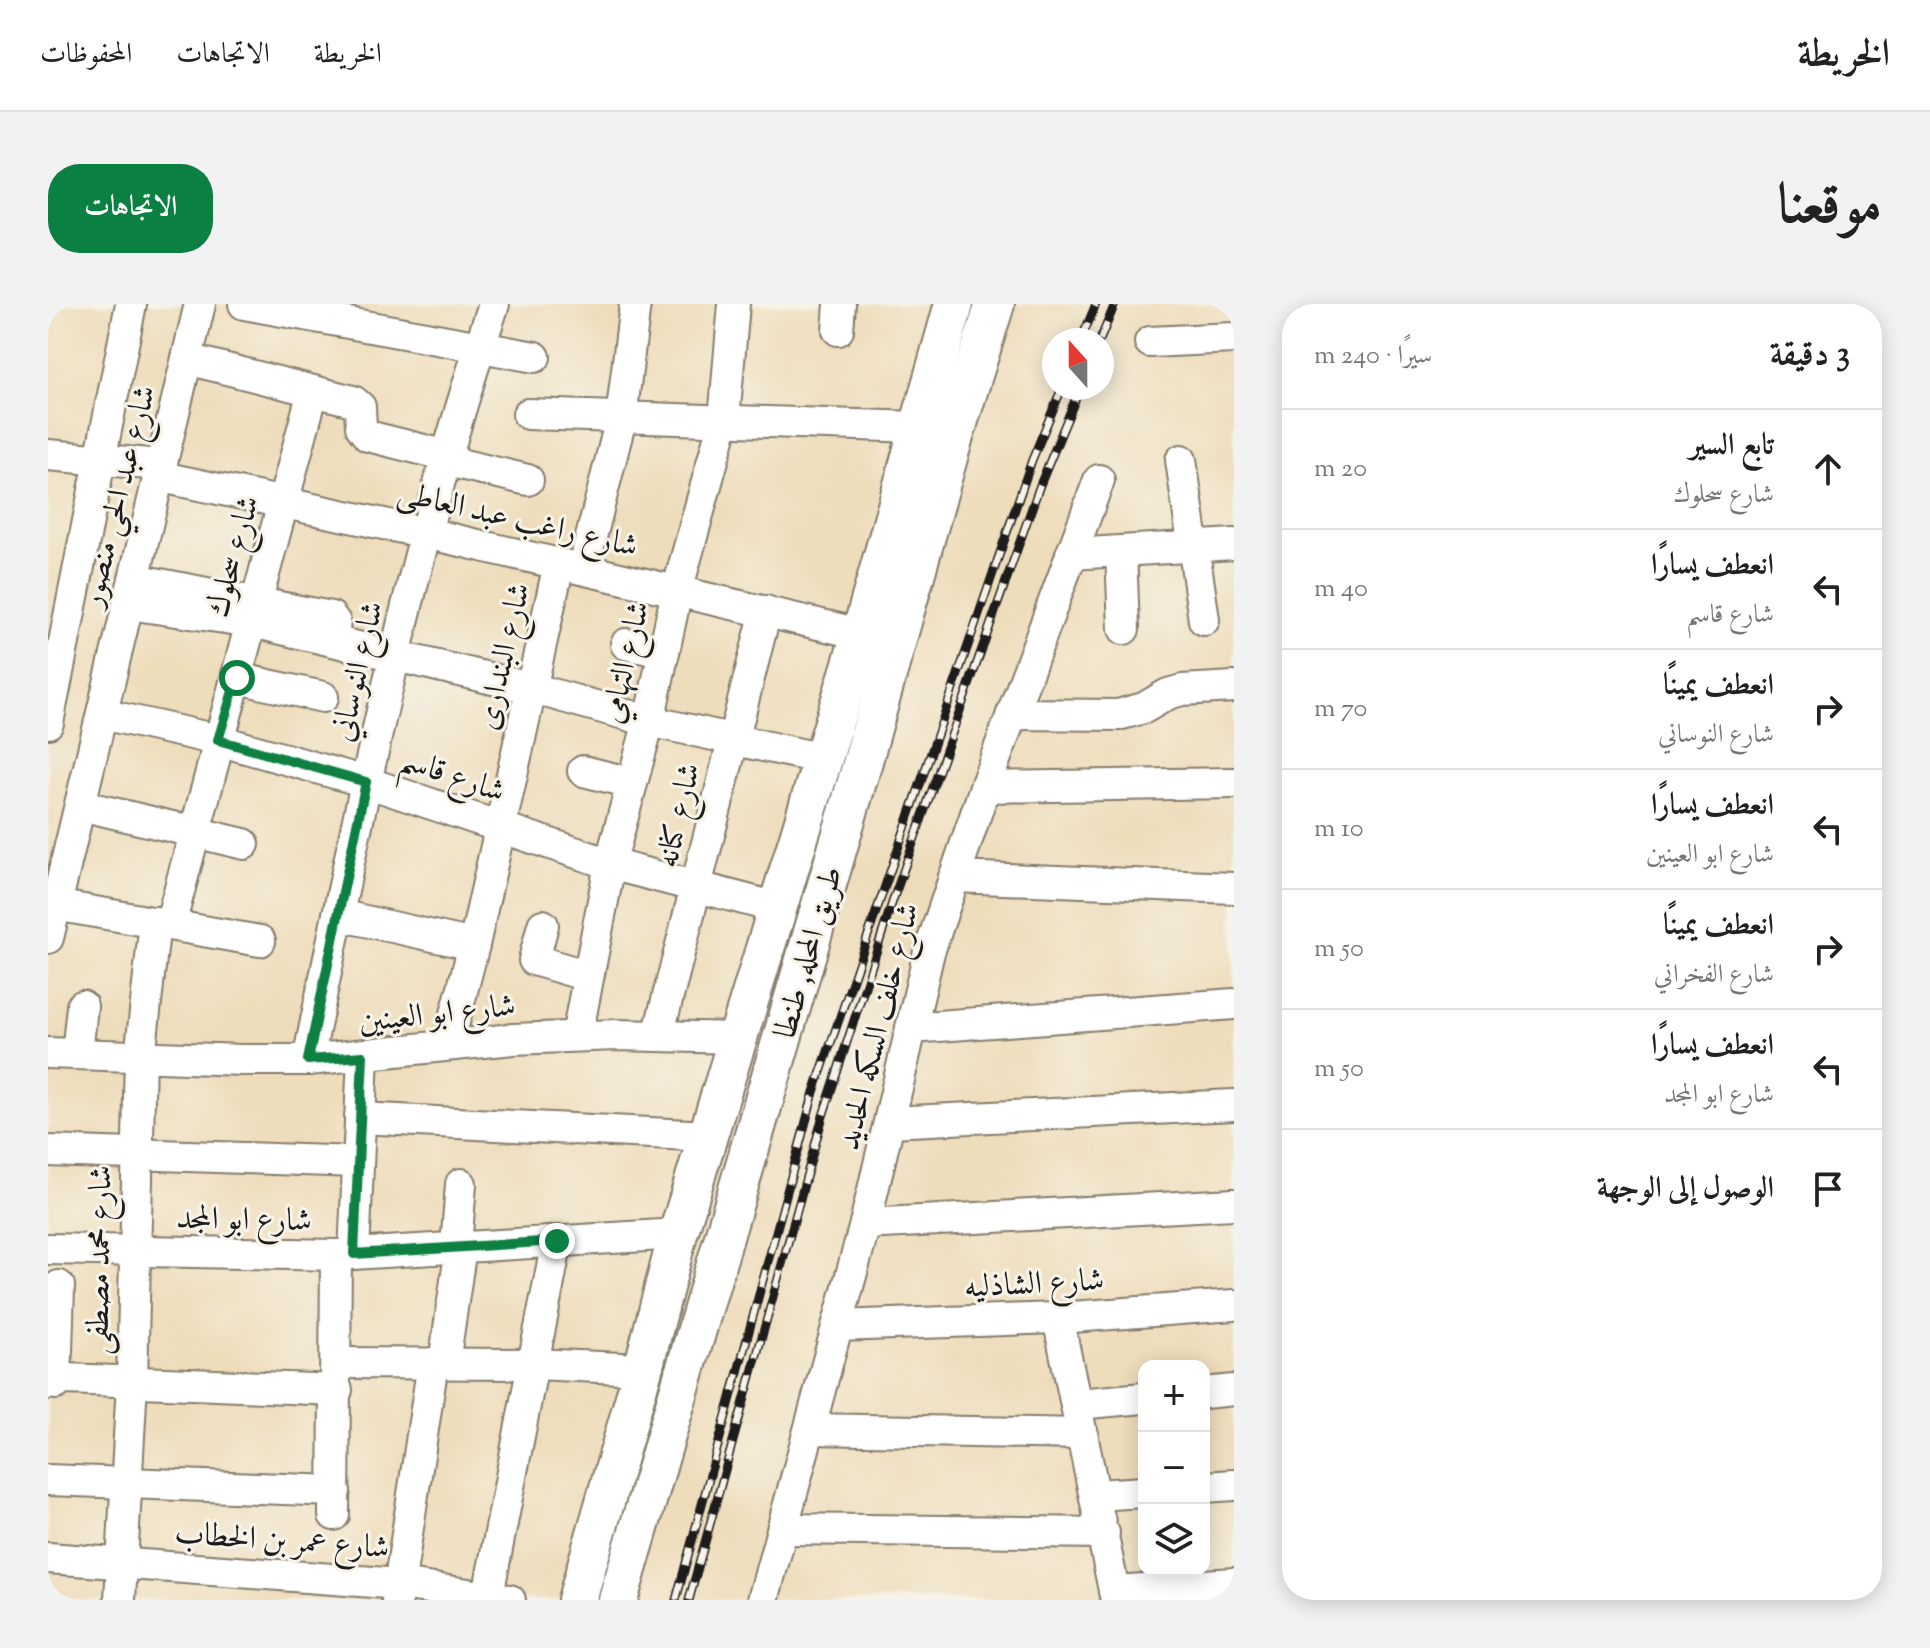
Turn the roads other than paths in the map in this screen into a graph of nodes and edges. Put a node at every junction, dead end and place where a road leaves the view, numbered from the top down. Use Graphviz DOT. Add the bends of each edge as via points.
graph roads {
  1 [pos="131,304"];
  2 [pos="200,304"];
  3 [pos="244,304"];
  4 [pos="494,304"];
  5 [pos="635,304"];
  6 [pos="734,304"];
  7 [pos="954,304"];
  8 [pos="995,304"];
  9 [pos="1234,338"];
  10 [pos="1150,342"];
  11 [pos="481,347"];
  12 [pos="535,357"];
  13 [pos="187,359"];
  14 [pos="313,391"];
  15 [pos="528,414"];
  16 [pos="621,419"];
  17 [pos="724,420"];
  18 [pos="918,427"];
  19 [pos="48,455"];
  20 [pos="101,458"];
  21 [pos="448,459"];
  22 [pos="1181,460"];
  23 [pos="159,470"];
  24 [pos="528,480"];
  25 [pos="1099,480"];
  26 [pos="284,503"];
  27 [pos="426,533"];
  28 [pos="1234,544"];
  29 [pos="1193,546"];
  30 [pos="1121,551"];
  31 [pos="1071,554"];
  32 [pos="571,566"];
  33 [pos="677,591"];
  34 [pos="131,592"];
  35 [pos="766,611"];
  36 [pos="255,612"];
  37 [pos="1204,620"];
  38 [pos="1124,629"];
  39 [pos="861,634"];
  40 [pos="626,644"];
  41 [pos="664,652"];
  42 [pos="397,655"];
  43 [pos="237,678"];
  44 [pos="1234,687"];
  45 [pos="531,688"];
  46 [pos="323,697"];
  47 [pos="102,714"];
  48 [pos="1012,714"];
  49 [pos="649,721"];
  50 [pos="48,723"];
  51 [pos="732,739"];
  52 [pos="218,740"];
  53 [pos="823,759"];
  54 [pos="583,771"];
  55 [pos="366,782"];
  56 [pos="632,783"];
  57 [pos="1234,783"];
  58 [pos="985,787"];
  59 [pos="80,805"];
  60 [pos="501,829"];
  61 [pos="197,834"];
  62 [pos="244,844"];
  63 [pos="610,864"];
  64 [pos="954,877"];
  65 [pos="697,886"];
  66 [pos="1234,888"];
  67 [pos="55,905"];
  68 [pos="778,908"];
  69 [pos="338,915"];
  70 [pos="163,924"];
  71 [pos="543,925"];
  72 [pos="48,938"];
  73 [pos="260,941"];
  74 [pos="474,945"];
  75 [pos="588,976"];
  76 [pos="1234,1004"];
  77 [pos="82,1006"];
  78 [pos="911,1028"];
  79 [pos="577,1036"];
  80 [pos="658,1036"];
  81 [pos="737,1038"];
  82 [pos="448,1045"];
  83 [pos="63,1054"];
  84 [pos="363,1056"];
  85 [pos="140,1057"];
  86 [pos="308,1060"];
  87 [pos="1234,1105"];
  88 [pos="360,1118"];
  89 [pos="890,1122"];
  90 [pos="709,1136"];
  91 [pos="48,1151"];
  92 [pos="136,1156"];
  93 [pos="358,1162"];
  94 [pos="461,1184"];
  95 [pos="1234,1204"];
  96 [pos="865,1224"];
  97 [pos="678,1234"];
  98 [pos="557,1241"];
  99 [pos="459,1247"];
  100 [pos="48,1249"];
  101 [pos="135,1252"];
  102 [pos="345,1254"];
  103 [pos="59,1286"];
  104 [pos="1234,1305"];
  105 [pos="1058,1318"];
  106 [pos="838,1326"];
  107 [pos="439,1363"];
  108 [pos="534,1364"];
  109 [pos="643,1369"];
  110 [pos="337,1376"];
  111 [pos="132,1382"];
  112 [pos="52,1384"];
  113 [pos="1234,1390"];
  114 [pos="1210,1392"];
  115 [pos="1138,1399"];
  116 [pos="1077,1404"];
  117 [pos="810,1429"];
  118 [pos="1083,1434"];
  119 [pos="48,1480"];
  120 [pos="126,1484"];
  121 [pos="1234,1485"];
  122 [pos="1210,1487"];
  123 [pos="1138,1492"];
  124 [pos="1096,1495"];
  125 [pos="783,1529"];
  126 [pos="1104,1533"];
  127 [pos="48,1558"];
  128 [pos="122,1563"];
  129 [pos="1234,1583"];
  130 [pos="275,1588"];
  131 [pos="399,1592"];
  132 [pos="1115,1595"];
  133 [pos="499,1598"];
  134 [pos="120,1600"];
  135 [pos="577,1600"];
  136 [pos="618,1600"];
  137 [pos="763,1600"];
  1 -- 20 [label="street"];
  2 -- 13 [label="street, شارع عبد الحي منصور"];
  3 -- 11 [label="street"];
  4 -- 11 [label="street, شارع النوساني"];
  5 -- 16 [label="street, شارع البندارى"];
  6 -- 17 [label="street, شارع التهامي"];
  7 -- 18 [label="main road, طريق المحله, طنطا"];
  8 -- 136 [label="main road, طريق المحله, طنطا"];
  9 -- 10 [label="street"];
  11 -- 12 [label="street"];
  11 -- 21 [label="street, شارع النوساني"];
  13 -- 14 [label="street"];
  13 -- 23 [label="street, شارع عبد الحي منصور"];
  14 -- 21 [label="street" via="357,404 368,436"];
  14 -- 26 [label="street, شارع سحلوك"];
  15 -- 16 [label="street"];
  16 -- 17 [label="street"];
  16 -- 32 [label="street, شارع البندارى"];
  17 -- 18 [label="street"];
  17 -- 33 [label="street, شارع التهامي"];
  18 -- 39 [label="main road, طريق المحله, طنطا"];
  19 -- 20 [label="street, شارع راغب عبد العاطى"];
  20 -- 23 [label="street, شارع راغب عبد العاطى"];
  20 -- 50 [label="street"];
  21 -- 24 [label="street"];
  21 -- 27 [label="street, شارع النوساني"];
  22 -- 29 [label="street"];
  23 -- 26 [label="street, شارع راغب عبد العاطى"];
  23 -- 34 [label="street, شارع عبد الحي منصور"];
  25 -- 31 [label="street, شارع خلف السكه الحديد"];
  26 -- 27 [label="street, شارع راغب عبد العاطى"];
  26 -- 36 [label="street, شارع سحلوك"];
  27 -- 32 [label="street, شارع راغب عبد العاطى"];
  27 -- 42 [label="street, شارع النوساني"];
  28 -- 29 [label="street"];
  29 -- 30 [label="street"];
  29 -- 37 [label="street"];
  30 -- 31 [label="street"];
  30 -- 38 [label="street"];
  31 -- 48 [label="street, شارع خلف السكه الحديد"];
  32 -- 33 [label="street, شارع راغب عبد العاطى"];
  32 -- 45 [label="street, شارع البندارى"];
  33 -- 35 [label="street, شارع راغب عبد العاطى"];
  33 -- 41 [label="street, شارع التهامي"];
  34 -- 36 [label="street"];
  34 -- 47 [label="street, شارع عبد الحي منصور"];
  35 -- 39 [label="street, شارع راغب عبد العاطى"];
  35 -- 51 [label="street, شارع كنانه"];
  36 -- 42 [label="street" via="332,641"];
  36 -- 43 [label="street, شارع سحلوك"];
  39 -- 53 [label="main road, طريق المحله, طنطا"];
  40 -- 41 [label="street"];
  41 -- 49 [label="street, شارع التهامي"];
  42 -- 45 [label="street"];
  42 -- 55 [label="street, شارع النوساني"];
  43 -- 46 [label="street"];
  43 -- 52 [label="street, شارع سحلوك"];
  44 -- 48 [label="street" via="1182,690 1118,715"];
  45 -- 49 [label="street"];
  45 -- 60 [label="street, شارع البندارى"];
  47 -- 52 [label="street, شارع قاسم"];
  47 -- 59 [label="street, شارع عبد الحي منصور"];
  48 -- 58 [label="street, شارع خلف السكه الحديد"];
  49 -- 51 [label="street"];
  49 -- 56 [label="street, شارع التهامي"];
  51 -- 53 [label="street"];
  51 -- 65 [label="street, شارع كنانه"];
  52 -- 55 [label="street, شارع قاسم"];
  52 -- 61 [label="street, شارع سحلوك"];
  53 -- 68 [label="main road, طريق المحله, طنطا"];
  54 -- 56 [label="street"];
  55 -- 60 [label="street, شارع قاسم"];
  55 -- 69 [label="street, شارع النوساني"];
  56 -- 63 [label="street, شارع التهامي"];
  57 -- 58 [label="street"];
  58 -- 64 [label="street, شارع خلف السكه الحديد"];
  59 -- 61 [label="street"];
  59 -- 67 [label="street, شارع عبد الحي منصور"];
  60 -- 63 [label="street, شارع قاسم"];
  60 -- 74 [label="street, شارع البندارى"];
  61 -- 62 [label="street"];
  61 -- 70 [label="street, شارع سحلوك"];
  63 -- 65 [label="street, شارع قاسم"];
  63 -- 75 [label="street, شارع التهامي"];
  64 -- 66 [label="street"];
  64 -- 78 [label="street, شارع خلف السكه الحديد"];
  65 -- 68 [label="street, شارع قاسم"];
  65 -- 80 [label="street, شارع كنانه"];
  67 -- 70 [label="street"];
  67 -- 72 [label="street, شارع عبد الحي منصور"];
  68 -- 81 [label="main road, طريق المحله, طنطا"];
  69 -- 74 [label="street"];
  69 -- 86 [label="street, شارع النوساني"];
  70 -- 73 [label="street"];
  70 -- 85 [label="street, شارع محمد مصطفى"];
  71 -- 75 [label="street" via="534,960"];
  74 -- 82 [label="street, شارع البندارى"];
  75 -- 79 [label="street, شارع التهامي"];
  76 -- 78 [label="street"];
  77 -- 83 [label="street"];
  78 -- 89 [label="street, شارع خلف السكه الحديد"];
  79 -- 80 [label="street, شارع ابو العينين"];
  79 -- 82 [label="street, شارع ابو العينين"];
  80 -- 81 [label="street, شارع ابو العينين"];
  81 -- 90 [label="main road, طريق المحله, طنطا"];
  82 -- 84 [label="street, شارع ابو العينين"];
  83 -- 85 [label="street, شارع ابو العينين"];
  84 -- 86 [label="street, شارع ابو العينين"];
  84 -- 88 [label="street"];
  85 -- 86 [label="street, شارع ابو العينين"];
  85 -- 92 [label="street, شارع محمد مصطفى"];
  87 -- 89 [label="street"];
  88 -- 90 [label="street"];
  88 -- 93 [label="street"];
  89 -- 96 [label="street, شارع خلف السكه الحديد"];
  90 -- 97 [label="main road, طريق المحله, طنطا"];
  91 -- 92 [label="street"];
  92 -- 93 [label="street"];
  92 -- 101 [label="street, شارع محمد مصطفى"];
  93 -- 102 [label="street"];
  94 -- 99 [label="street"];
  95 -- 96 [label="street"];
  96 -- 106 [label="street, شارع خلف السكه الحديد"];
  97 -- 98 [label="street, شارع ابو المجد"];
  97 -- 109 [label="main road, طريق المحله, طنطا"];
  98 -- 99 [label="street, شارع ابو المجد"];
  98 -- 108 [label="street"];
  99 -- 102 [label="street, شارع ابو المجد"];
  99 -- 107 [label="street"];
  100 -- 101 [label="street, شارع ابو المجد"];
  101 -- 102 [label="street, شارع ابو المجد"];
  101 -- 111 [label="street, شارع محمد مصطفى"];
  102 -- 110 [label="street"];
  103 -- 112 [label="street"];
  104 -- 105 [label="street, شارع الشاذليه"];
  105 -- 106 [label="street, شارع الشاذليه"];
  105 -- 116 [label="street"];
  106 -- 117 [label="street, شارع خلف السكه الحديد"];
  107 -- 108 [label="street"];
  107 -- 110 [label="street"];
  107 -- 131 [label="street"];
  108 -- 109 [label="street"];
  108 -- 133 [label="street"];
  109 -- 135 [label="main road, طريق المحله, طنطا"];
  110 -- 111 [label="street"];
  110 -- 120 [label="street" via="335,1503"];
  111 -- 112 [label="street" via="66,1379"];
  111 -- 120 [label="street, شارع محمد مصطفى"];
  113 -- 114 [label="street"];
  115 -- 116 [label="street"];
  116 -- 118 [label="street"];
  117 -- 118 [label="street"];
  117 -- 125 [label="street, شارع خلف السكه الحديد"];
  118 -- 124 [label="street"];
  119 -- 120 [label="street"];
  120 -- 128 [label="street, شارع محمد مصطفى"];
  121 -- 122 [label="street"];
  123 -- 124 [label="street"];
  124 -- 126 [label="street"];
  125 -- 126 [label="street"];
  125 -- 137 [label="street, شارع خلف السكه الحديد"];
  126 -- 132 [label="street"];
  127 -- 128 [label="street, شارع عمر بن الخطاب"];
  128 -- 130 [label="street, شارع عمر بن الخطاب"];
  128 -- 134 [label="street, شارع محمد مصطفى"];
  129 -- 132 [label="street"];
  130 -- 131 [label="street, شارع عمر بن الخطاب"];
  131 -- 133 [label="street, شارع عمر بن الخطاب"];
}
